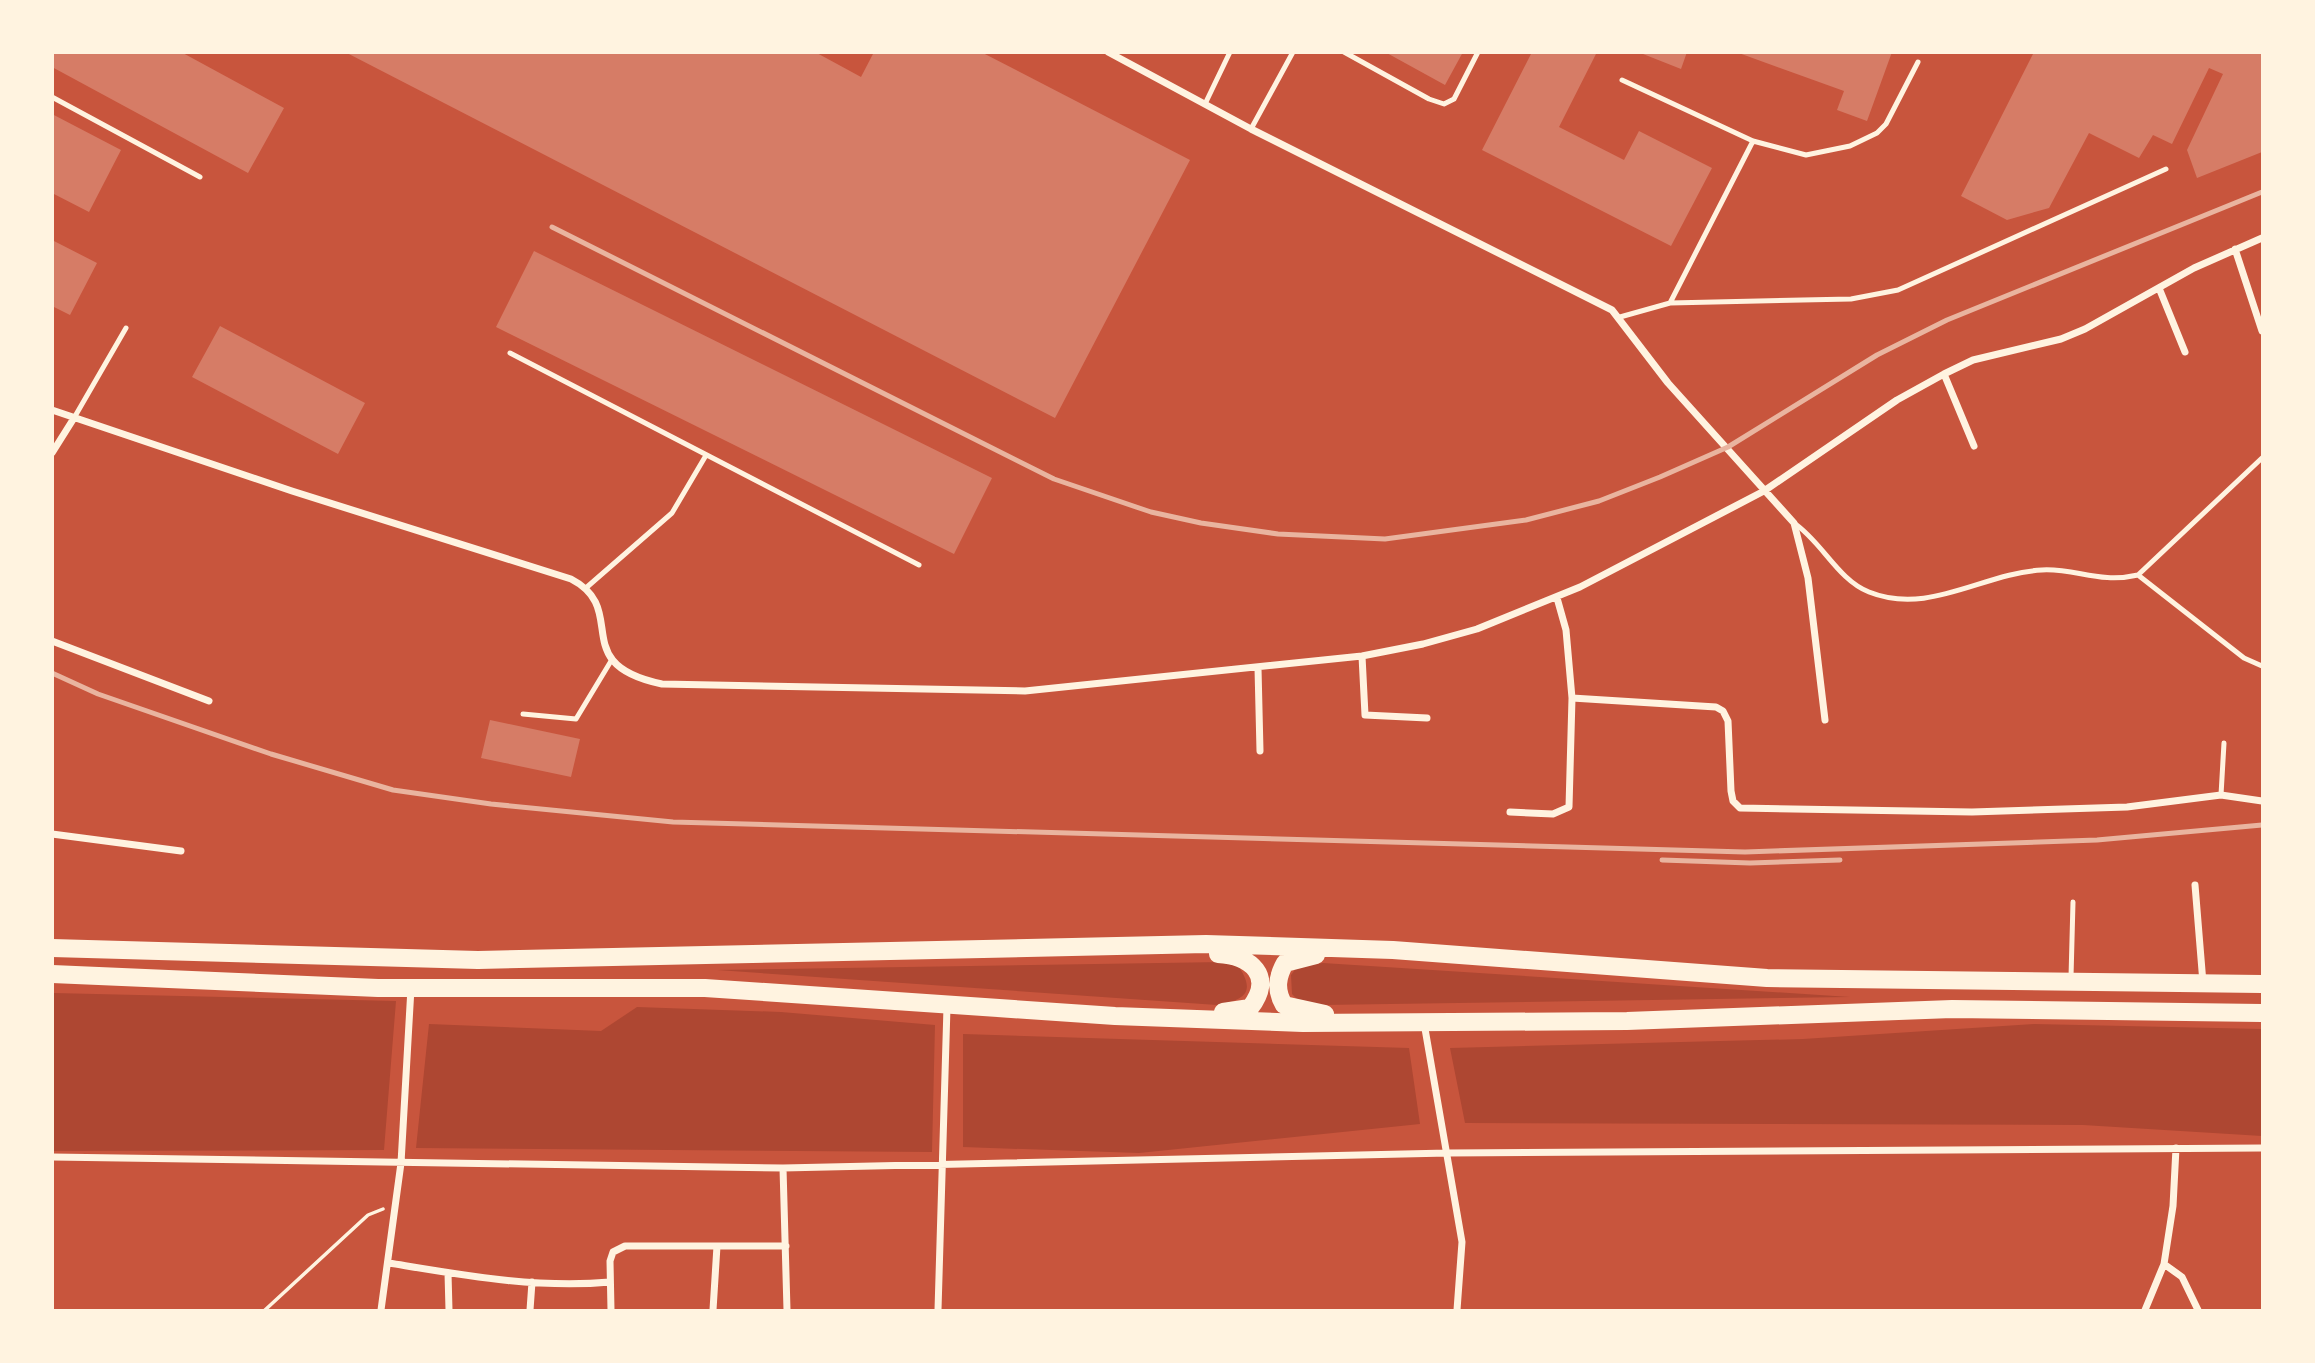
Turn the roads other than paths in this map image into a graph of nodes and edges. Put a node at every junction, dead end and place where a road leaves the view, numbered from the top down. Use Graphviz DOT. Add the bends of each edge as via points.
graph roads {
  1 [pos="1108,52"];
  2 [pos="1230,52"];
  3 [pos="1293,52"];
  4 [pos="1344,52"];
  5 [pos="1478,52"];
  6 [pos="1917,62"];
  7 [pos="1622,80"];
  8 [pos="52,97"];
  9 [pos="1205,104"];
  10 [pos="1251,129"];
  11 [pos="1753,141"];
  12 [pos="2166,169"];
  13 [pos="200,177"];
  14 [pos="2263,238"];
  15 [pos="2235,249"];
  16 [pos="2159,288"];
  17 [pos="1670,303"];
  18 [pos="1620,317"];
  19 [pos="126,328"];
  20 [pos="2263,331"];
  21 [pos="2185,352"];
  22 [pos="510,353"];
  23 [pos="1944,374"];
  24 [pos="52,410"];
  25 [pos="74,418"];
  26 [pos="1974,446"];
  27 [pos="52,453"];
  28 [pos="705,457"];
  29 [pos="2263,458"];
  30 [pos="1764,491"];
  31 [pos="1794,523"];
  32 [pos="919,565"];
  33 [pos="2138,575"];
  34 [pos="587,587"];
  35 [pos="1557,598"];
  36 [pos="52,641"];
  37 [pos="1362,656"];
  38 [pos="611,661"];
  39 [pos="2263,666"];
  40 [pos="1258,668"];
  41 [pos="1572,698"];
  42 [pos="209,701"];
  43 [pos="523,714"];
  44 [pos="1427,718"];
  45 [pos="1825,720"];
  46 [pos="2224,743"];
  47 [pos="1260,751"];
  48 [pos="2221,795"];
  49 [pos="2263,801"];
  50 [pos="1510,811"];
  51 [pos="52,834"];
  52 [pos="181,851"];
  53 [pos="2195,885"];
  54 [pos="2073,902"];
  55 [pos="1123,946"];
  56 [pos="52,948"];
  57 [pos="1393,950"];
  58 [pos="52,974"];
  59 [pos="2071,980"];
  60 [pos="2203,983"];
  61 [pos="2263,984"];
  62 [pos="411,988"];
  63 [pos="947,1003"];
  64 [pos="2263,1013"];
  65 [pos="1115,1016"];
  66 [pos="1393,1023"];
  67 [pos="1424,1023"];
  68 [pos="2176,1148"];
  69 [pos="2263,1149"];
  70 [pos="1448,1153"];
  71 [pos="52,1157"];
  72 [pos="401,1163"];
  73 [pos="942,1164"];
  74 [pos="783,1168"];
  75 [pos="717,1246"];
  76 [pos="786,1246"];
  77 [pos="389,1263"];
  78 [pos="2164,1264"];
  79 [pos="448,1273"];
  80 [pos="532,1282"];
  81 [pos="611,1282"];
  82 [pos="381,1311"];
  83 [pos="449,1311"];
  84 [pos="530,1311"];
  85 [pos="611,1311"];
  86 [pos="713,1311"];
  87 [pos="787,1311"];
  88 [pos="938,1311"];
  89 [pos="1457,1311"];
  90 [pos="2145,1311"];
  91 [pos="2198,1311"];
  1 -- 9 [label="street"];
  2 -- 9 [label="lane"];
  3 -- 10 [label="lane"];
  4 -- 5 [label="lane" via="1444,104 1454,99"];
  6 -- 11 [label="lane" via="1886,124 1859,142 1806,155"];
  7 -- 11 [label="lane"];
  8 -- 13 [label="lane"];
  9 -- 10 [label="street"];
  10 -- 18 [label="street" via="1600,302"];
  11 -- 17 [label="lane"];
  12 -- 17 [label="lane" via="1898,290 1851,299"];
  14 -- 15 [label="street"];
  15 -- 16 [label="street"];
  15 -- 20 [label="street"];
  16 -- 21 [label="street"];
  16 -- 23 [label="street" via="2061,339 1973,360"];
  17 -- 18 [label="lane"];
  18 -- 30 [label="street" via="1668,383"];
  19 -- 25 [label="lane"];
  22 -- 28 [label="lane"];
  23 -- 26 [label="street"];
  23 -- 30 [label="street" via="1897,400"];
  24 -- 25 [label="street"];
  25 -- 27 [label="street"];
  25 -- 34 [label="street"];
  28 -- 32 [label="lane"];
  28 -- 34 [label="lane" via="672,513"];
  29 -- 33 [label="lane"];
  30 -- 31 [label="street"];
  30 -- 35 [label="street"];
  31 -- 33 [label="lane" via="1810,534 1856,586 1902,600 1935,598 2043,570 2095,579"];
  31 -- 45 [label="street" via="1808,578"];
  33 -- 39 [label="lane" via="2244,658"];
  34 -- 38 [label="street" via="596,600"];
  35 -- 37 [label="street" via="1477,629"];
  35 -- 41 [label="street" via="1566,630"];
  36 -- 42 [label="street"];
  37 -- 40 [label="street"];
  37 -- 44 [label="street" via="1365,715"];
  38 -- 40 [label="street" via="625,672 662,684 998,692"];
  38 -- 43 [label="lane" via="576,719"];
  40 -- 47 [label="street"];
  41 -- 48 [label="street" via="1723,710 1728,721 1733,802 1750,810 2073,810"];
  41 -- 50 [label="street" via="1569,807 1553,814"];
  46 -- 48 [label="lane"];
  48 -- 49 [label="street"];
  51 -- 52 [label="street"];
  53 -- 60 [label="street"];
  54 -- 59 [label="lane"];
  55 -- 56 [label="highway" via="478,960"];
  55 -- 57 [label="highway"];
  55 -- 65 [label="highway" via="1240,957 1255,968 1260,987 1250,1008 1240,1012"];
  57 -- 59 [label="highway" via="1767,978"];
  57 -- 66 [label="highway" via="1296,958 1285,963 1278,986 1284,1004 1293,1009"];
  58 -- 62 [label="highway"];
  59 -- 60 [label="highway"];
  60 -- 61 [label="highway"];
  62 -- 63 [label="highway" via="705,988"];
  62 -- 72 [label="street"];
  63 -- 65 [label="highway"];
  63 -- 73 [label="street"];
  64 -- 67 [label="highway" via="1952,1009"];
  65 -- 66 [label="highway"];
  66 -- 67 [label="highway"];
  67 -- 70 [label="street"];
  68 -- 69 [label="street"];
  68 -- 70 [label="street"];
  68 -- 78 [label="street"];
  70 -- 73 [label="street"];
  70 -- 89 [label="street" via="1462,1242"];
  71 -- 72 [label="street"];
  72 -- 74 [label="street"];
  72 -- 77 [label="street"];
  73 -- 74 [label="street"];
  73 -- 88 [label="street"];
  74 -- 76 [label="street"];
  75 -- 76 [label="street"];
  75 -- 81 [label="street" via="625,1245 613,1252"];
  75 -- 86 [label="street"];
  76 -- 87 [label="street"];
  77 -- 79 [label="street"];
  77 -- 82 [label="street"];
  78 -- 90 [label="street"];
  78 -- 91 [label="street" via="2182,1277"];
  79 -- 80 [label="street"];
  79 -- 83 [label="street"];
  80 -- 81 [label="street"];
  80 -- 84 [label="street"];
  81 -- 85 [label="street"];
}
